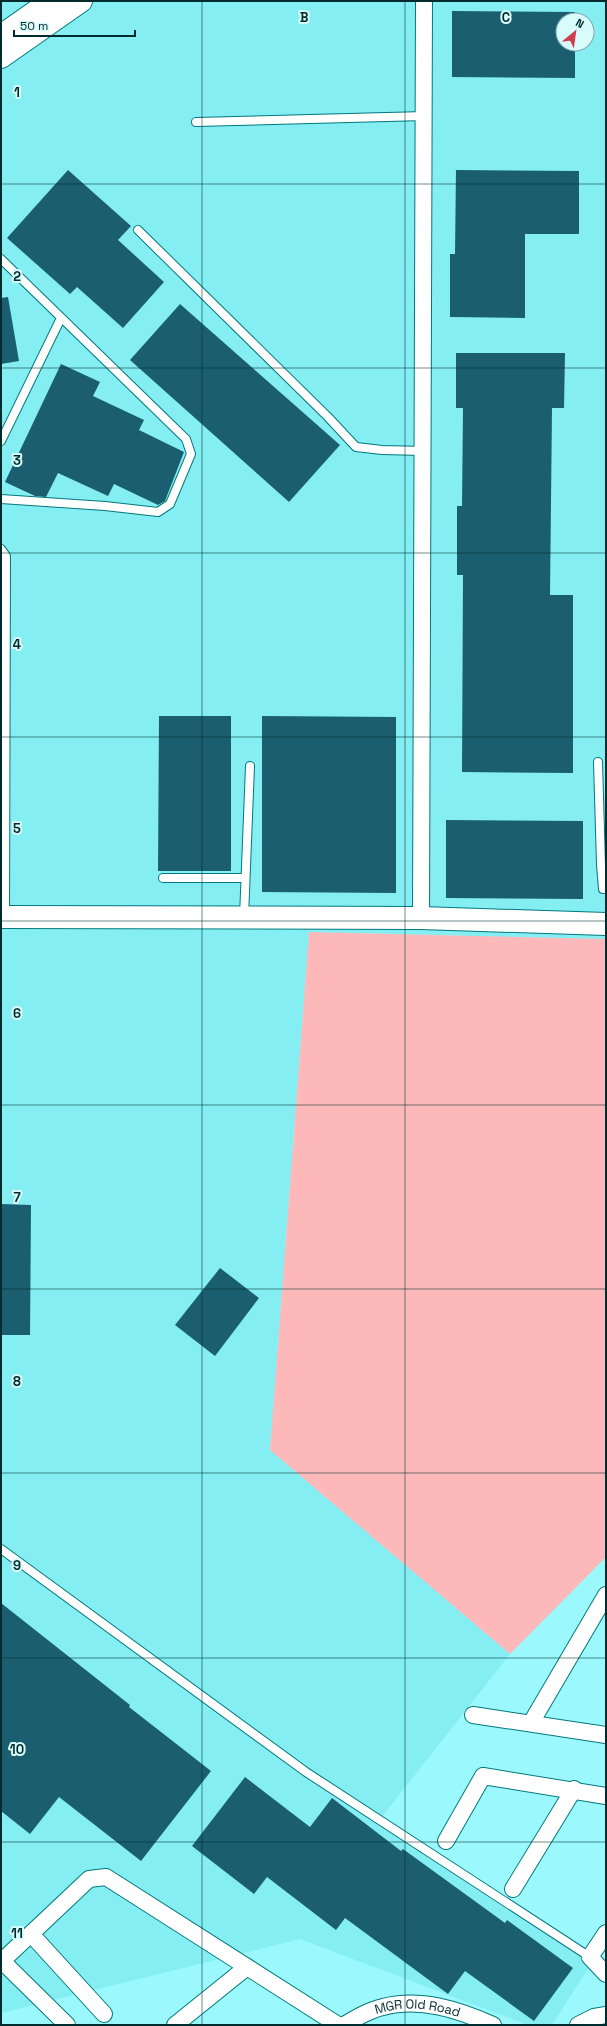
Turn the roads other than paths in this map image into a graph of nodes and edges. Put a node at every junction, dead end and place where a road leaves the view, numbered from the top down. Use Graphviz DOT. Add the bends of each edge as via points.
graph roads {
  1 [pos="51,1"];
  2 [pos="81,1"];
  3 [pos="424,1"];
  4 [pos="3,31"];
  5 [pos="1,57"];
  6 [pos="425,116"];
  7 [pos="196,122"];
  8 [pos="138,230"];
  9 [pos="1,259"];
  10 [pos="61,318"];
  11 [pos="1,440"];
  12 [pos="424,451"];
  13 [pos="1,499"];
  14 [pos="1,549"];
  15 [pos="598,762"];
  16 [pos="250,766"];
  17 [pos="3,811"];
  18 [pos="3,850"];
  19 [pos="163,878"];
  20 [pos="245,878"];
  21 [pos="606,889"];
  22 [pos="3,917"];
  23 [pos="244,917"];
  24 [pos="421,918"];
  25 [pos="606,924"];
  26 [pos="1,1549"];
  27 [pos="606,1595"];
  28 [pos="473,1715"];
  29 [pos="531,1723"];
  30 [pos="606,1734"];
  31 [pos="574,1789"];
  32 [pos="606,1796"];
  33 [pos="446,1841"];
  34 [pos="513,1889"];
  35 [pos="606,1933"];
  36 [pos="31,1934"];
  37 [pos="590,1957"];
  38 [pos="2,1962"];
  39 [pos="247,1967"];
  40 [pos="606,1974"];
  41 [pos="104,2014"];
  42 [pos="606,2015"];
  43 [pos="66,2025"];
  44 [pos="175,2025"];
  45 [pos="338,2025"];
  46 [pos="344,2025"];
  47 [pos="493,2025"];
  48 [pos="578,2025"];
  1 -- 4 [label="street"];
  2 -- 5 [label="street"];
  3 -- 6 [label="street"];
  6 -- 7 [label="lane"];
  6 -- 12 [label="street"];
  8 -- 12 [label="lane" via="356,447"];
  9 -- 10 [label="lane"];
  10 -- 11 [label="lane"];
  10 -- 13 [label="lane" via="186,440 191,454 170,504 158,512"];
  12 -- 24 [label="street"];
  14 -- 17 [label="lane" via="6,556"];
  15 -- 21 [label="lane" via="601,865"];
  16 -- 20 [label="lane"];
  17 -- 18 [label="lane"];
  18 -- 22 [label="lane"];
  19 -- 20 [label="lane"];
  20 -- 23 [label="lane"];
  22 -- 23 [label="street"];
  23 -- 24 [label="street"];
  24 -- 25 [label="street"];
  26 -- 37 [label="lane" via="306,1772"];
  27 -- 29 [label="street"];
  28 -- 29 [label="street"];
  29 -- 30 [label="street"];
  31 -- 32 [label="street"];
  31 -- 33 [label="street" via="483,1776"];
  31 -- 34 [label="street"];
  35 -- 37 [label="street"];
  36 -- 38 [label="street"];
  36 -- 39 [label="street" via="90,1879 106,1877"];
  36 -- 41 [label="street"];
  37 -- 40 [label="street"];
  38 -- 43 [label="street"];
  39 -- 44 [label="street"];
  39 -- 45 [label="street"];
  42 -- 48 [label="street"];
  46 -- 47 [label="street, MGR Old Road" via="383,2007 433,2005 464,2013"];
}
